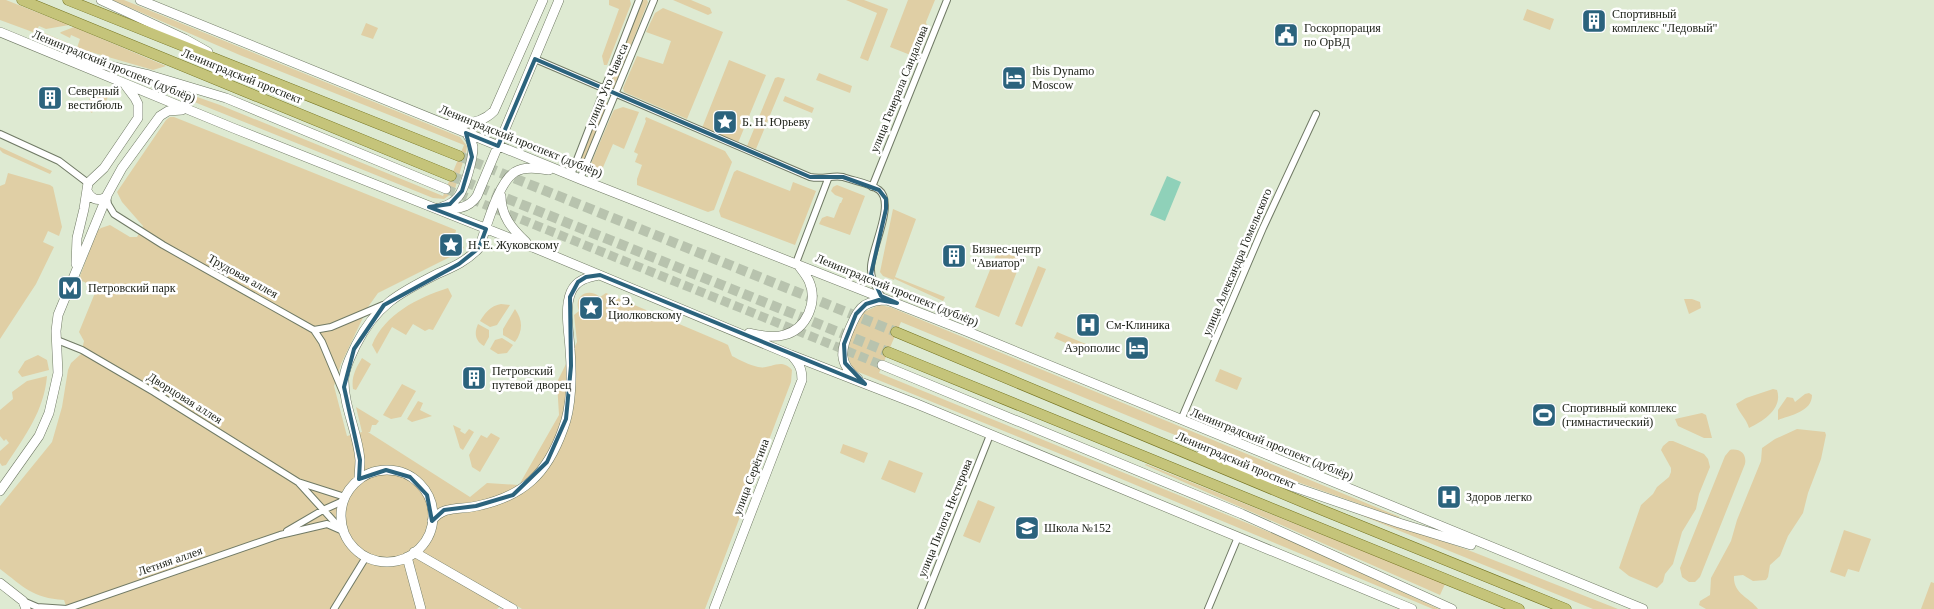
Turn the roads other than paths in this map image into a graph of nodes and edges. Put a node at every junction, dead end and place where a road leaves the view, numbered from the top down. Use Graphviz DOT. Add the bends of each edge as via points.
graph roads {
  1 [pos="22,0"];
  2 [pos="68,0"];
  3 [pos="101,0"];
  4 [pos="140,0"];
  5 [pos="544,0"];
  6 [pos="559,0"];
  7 [pos="639,0"];
  8 [pos="654,0"];
  9 [pos="947,0"];
  10 [pos="0,32"];
  11 [pos="49,53"];
  12 [pos="535,59"];
  13 [pos="236,68"];
  14 [pos="124,84"];
  15 [pos="604,89"];
  16 [pos="615,94"];
  17 [pos="187,110"];
  18 [pos="1316,114"];
  19 [pos="431,118"];
  20 [pos="466,133"];
  21 [pos="0,134"];
  22 [pos="498,146"];
  23 [pos="459,156"];
  24 [pos="561,171"];
  25 [pos="571,175"];
  26 [pos="451,176"];
  27 [pos="580,179"];
  28 [pos="828,179"];
  29 [pos="90,183"];
  30 [pos="872,187"];
  31 [pos="501,188"];
  32 [pos="446,189"];
  33 [pos="108,193"];
  34 [pos="429,207"];
  35 [pos="439,208"];
  36 [pos="486,229"];
  37 [pos="530,246"];
  38 [pos="796,263"];
  39 [pos="76,269"];
  40 [pos="600,275"];
  41 [pos="880,296"];
  42 [pos="897,303"];
  43 [pos="384,305"];
  44 [pos="314,330"];
  45 [pos="732,330"];
  46 [pos="896,332"];
  47 [pos="57,340"];
  48 [pos="888,352"];
  49 [pos="791,355"];
  50 [pos="882,365"];
  51 [pos="865,384"];
  52 [pos="345,397"];
  53 [pos="1181,420"];
  54 [pos="990,435"];
  55 [pos="1156,440"];
  56 [pos="359,480"];
  57 [pos="298,482"];
  58 [pos="3,484"];
  59 [pos="0,491"];
  60 [pos="344,499"];
  61 [pos="323,510"];
  62 [pos="432,521"];
  63 [pos="343,531"];
  64 [pos="280,535"];
  65 [pos="1238,537"];
  66 [pos="411,555"];
  67 [pos="366,557"];
  68 [pos="1522,560"];
  69 [pos="0,583"];
  70 [pos="25,605"];
  71 [pos="67,609"];
  72 [pos="334,609"];
  73 [pos="421,609"];
  74 [pos="513,609"];
  75 [pos="714,609"];
  76 [pos="921,609"];
  77 [pos="1208,609"];
  78 [pos="1412,609"];
  79 [pos="1452,609"];
  80 [pos="1519,609"];
  81 [pos="1566,609"];
  82 [pos="1643,609"];
  1 -- 26 [label="main road, Ленинградский проспект"];
  2 -- 13 [label="main road, Ленинградский проспект"];
  3 -- 13 [label="main road" via="185,39"];
  4 -- 19 [label="main road, Ленинградский проспект (дублёр)"];
  5 -- 19 [label="main road" via="494,111 480,121 466,124"];
  6 -- 12 [label="main road"];
  7 -- 15 [label="street, улица Уго Чавеса"];
  8 -- 16 [label="street, улица Уго Чавеса"];
  9 -- 30 [label="street, улица Генерала Сандалова"];
  10 -- 11 [label="main road, Ленинградский проспект (дублёр)"];
  11 -- 14 [label="main road, Ленинградский проспект (дублёр)"];
  11 -- 32 [label="main road, Ленинградский проспект (дублёр)" via="149,75 226,98"];
  12 -- 15 [label="street"];
  12 -- 22 [label="main road"];
  13 -- 23 [label="main road, Ленинградский проспект"];
  14 -- 17 [label="main road, Ленинградский проспект (дублёр)"];
  14 -- 29 [label="main road" via="138,104 138,118"];
  15 -- 16 [label="street"];
  15 -- 25 [label="street, улица Уго Чавеса"];
  16 -- 27 [label="street, улица Уго Чавеса"];
  16 -- 28 [label="street" via="810,177"];
  17 -- 33 [label="main road" via="173,110 160,116"];
  17 -- 34 [label="main road, Ленинградский проспект (дублёр)"];
  18 -- 53 [label="street, улица Александра Гомельского"];
  19 -- 20 [label="main road, Ленинградский проспект (дублёр)"];
  20 -- 22 [label="main road, Ленинградский проспект (дублёр)"];
  20 -- 35 [label="main road" via="473,147 462,191 450,204"];
  21 -- 29 [label="street" via="59,160"];
  22 -- 24 [label="main road, Ленинградский проспект (дублёр)"];
  22 -- 35 [label="main road" via="473,202 457,209"];
  24 -- 25 [label="main road, Ленинградский проспект (дублёр)"];
  24 -- 31 [label="main road" via="527,168 516,171"];
  25 -- 27 [label="main road, Ленинградский проспект (дублёр)"];
  27 -- 38 [label="main road, Ленинградский проспект (дублёр)"];
  28 -- 30 [label="street" via="843,177"];
  28 -- 38 [label="street"];
  29 -- 33 [label="main road" via="102,177 106,179"];
  29 -- 33 [label="main road" via="90,196 94,199 102,199"];
  29 -- 39 [label="main road" via="77,238"];
  30 -- 41 [label="street" via="886,199 871,263 872,280"];
  31 -- 36 [label="main road"];
  31 -- 37 [label="main road" via="501,205 506,219 512,230"];
  33 -- 39 [label="main road"];
  33 -- 44 [label="street, Трудовая аллея" via="108,204 114,214"];
  34 -- 35 [label="main road"];
  34 -- 36 [label="main road, Ленинградский проспект (дублёр)"];
  36 -- 37 [label="main road, Ленинградский проспект (дублёр)"];
  36 -- 43 [label="main road" via="479,248 472,256 411,287"];
  37 -- 40 [label="main road, Ленинградский проспект (дублёр)"];
  38 -- 41 [label="main road, Ленинградский проспект (дублёр)"];
  38 -- 45 [label="main road" via="809,280 812,295 809,312 800,326 786,335 776,336"];
  39 -- 47 [label="main road" via="58,315"];
  40 -- 45 [label="main road, Ленинградский проспект (дублёр)"];
  40 -- 62 [label="main road" via="578,282 571,291 568,309 571,366 566,419 546,462 531,482 513,495 476,506 444,510"];
  41 -- 42 [label="main road, Ленинградский проспект (дублёр)"];
  42 -- 51 [label="main road" via="879,300 866,304 856,314 844,344 844,363"];
  42 -- 53 [label="main road, Ленинградский проспект (дублёр)"];
  43 -- 44 [label="street" via="331,327"];
  43 -- 52 [label="main road" via="367,326 347,364"];
  44 -- 52 [label="street"];
  45 -- 49 [label="main road, Ленинградский проспект (дублёр)"];
  46 -- 55 [label="main road, Ленинградский проспект"];
  47 -- 57 [label="street, Дворцовая аллея" via="90,354"];
  47 -- 58 [label="main road" via="58,373 49,413 39,436"];
  48 -- 80 [label="main road"];
  49 -- 51 [label="main road, Ленинградский проспект (дублёр)"];
  49 -- 75 [label="main road, улица Серёгина" via="799,364 802,380"];
  50 -- 79 [label="main road" via="1233,510"];
  51 -- 54 [label="main road, Ленинградский проспект (дублёр)"];
  52 -- 56 [label="main road" via="360,460"];
  53 -- 68 [label="main road, Ленинградский проспект (дублёр)"];
  54 -- 65 [label="main road, Ленинградский проспект (дублёр)"];
  54 -- 76 [label="street, улица Пилота Нестерова"];
  55 -- 68 [label="main road" via="1399,523"];
  55 -- 81 [label="main road, Ленинградский проспект"];
  56 -- 60 [label="main road"];
  56 -- 62 [label="main road" via="373,472 386,470 410,477 428,495"];
  57 -- 60 [label="street, Дворцовая аллея"];
  57 -- 61 [label="street, Дворцовая аллея"];
  58 -- 59 [label="main road"];
  60 -- 61 [label="street, Летняя аллея"];
  60 -- 63 [label="main road" via="341,511"];
  61 -- 63 [label="street, Дворцовая аллея"];
  61 -- 64 [label="street, Летняя аллея"];
  62 -- 66 [label="main road" via="426,539"];
  63 -- 64 [label="street, Летняя аллея" via="327,524"];
  63 -- 67 [label="main road" via="351,545"];
  64 -- 71 [label="street, Летняя аллея"];
  65 -- 77 [label="street"];
  65 -- 78 [label="main road, Ленинградский проспект (дублёр)"];
  66 -- 67 [label="main road" via="384,562"];
  66 -- 73 [label="main road"];
  66 -- 74 [label="main road"];
  67 -- 72 [label="street"];
  68 -- 82 [label="main road, Ленинградский проспект (дублёр)"];
  69 -- 70 [label="main road"];
  70 -- 71 [label="street, Летняя аллея"];
}
